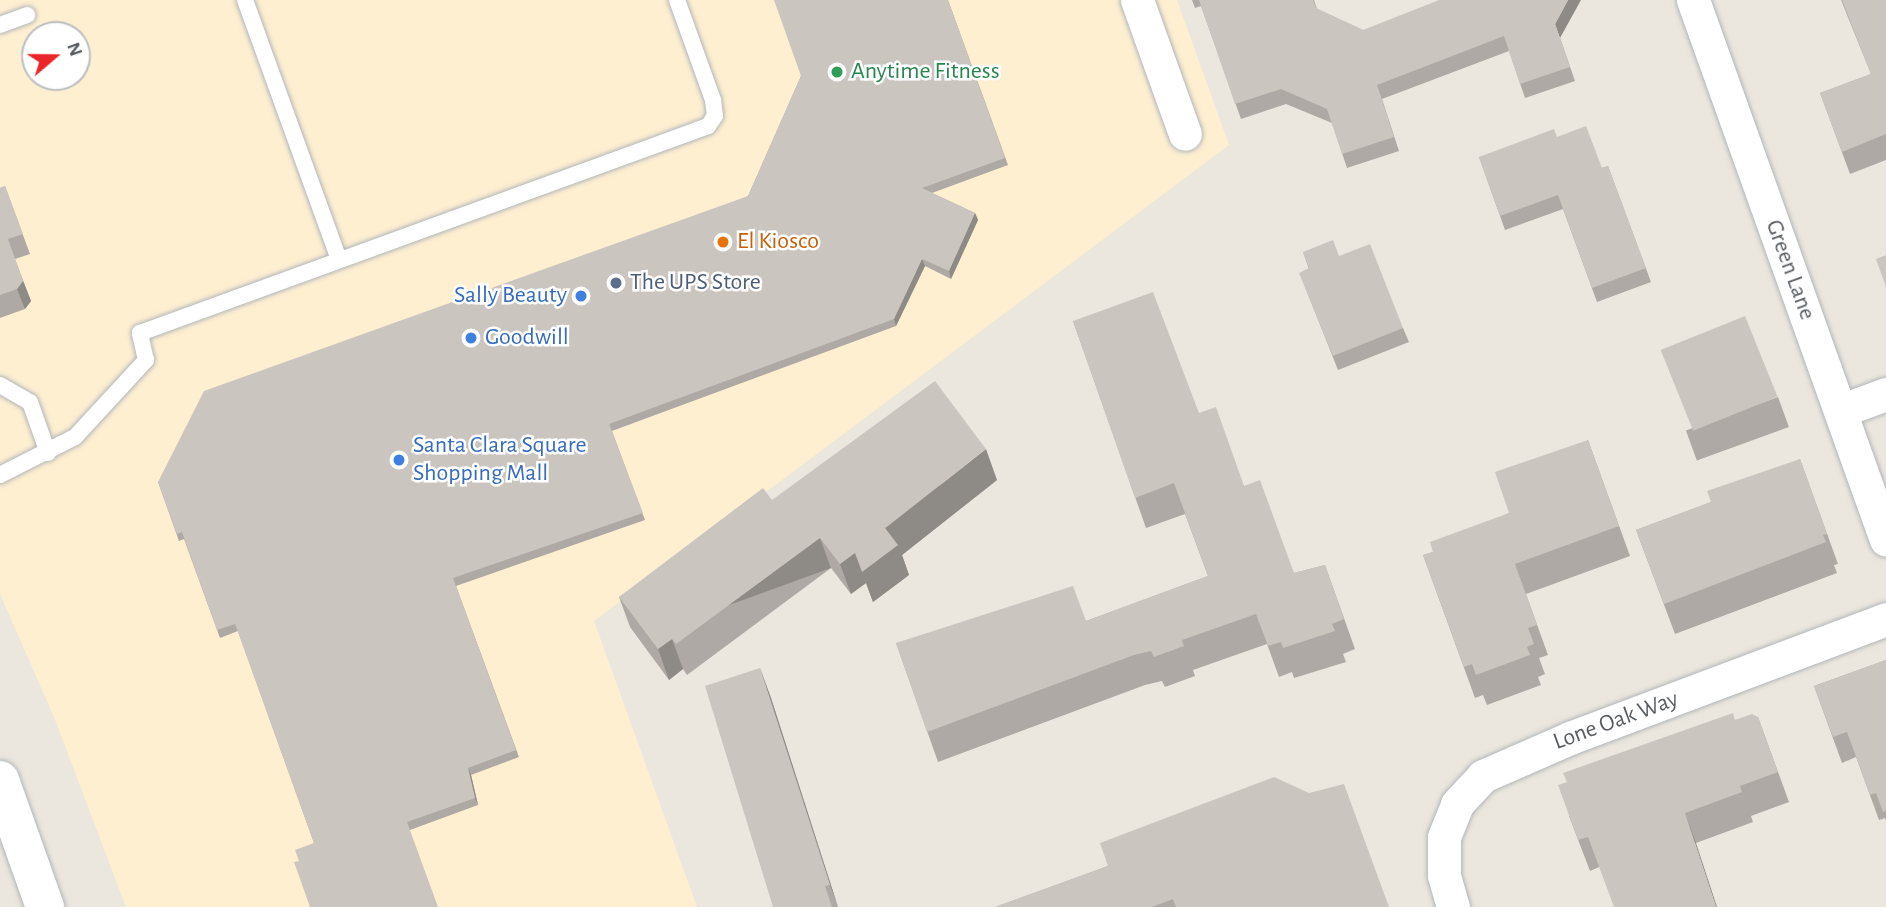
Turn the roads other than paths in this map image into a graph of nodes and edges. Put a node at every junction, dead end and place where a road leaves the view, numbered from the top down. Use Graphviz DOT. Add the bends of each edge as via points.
graph roads {
  1 [pos="246,0"];
  2 [pos="677,0"];
  3 [pos="1137,0"];
  4 [pos="1693,0"];
  5 [pos="27,15"];
  6 [pos="0,25"];
  7 [pos="1185,134"];
  8 [pos="339,260"];
  9 [pos="0,386"];
  10 [pos="1886,394"];
  11 [pos="1840,411"];
  12 [pos="48,453"];
  13 [pos="0,475"];
  14 [pos="1886,540"];
  15 [pos="1886,619"];
  16 [pos="0,780"];
  17 [pos="46,907"];
  18 [pos="1453,907"];
  1 -- 8 [label="lane"];
  2 -- 8 [label="lane" via="713,100 715,116 708,126"];
  3 -- 7 [label="street"];
  4 -- 11 [label="street, Green Lane"];
  5 -- 6 [label="lane"];
  8 -- 12 [label="lane" via="140,333 146,360 75,438"];
  9 -- 12 [label="lane" via="30,402"];
  10 -- 11 [label="street"];
  11 -- 14 [label="street, Green Lane"];
  12 -- 13 [label="lane"];
  15 -- 18 [label="street, Lone Oak Way" via="1570,738 1483,776 1457,804 1444,837 1444,874"];
  16 -- 17 [label="street"];
}
